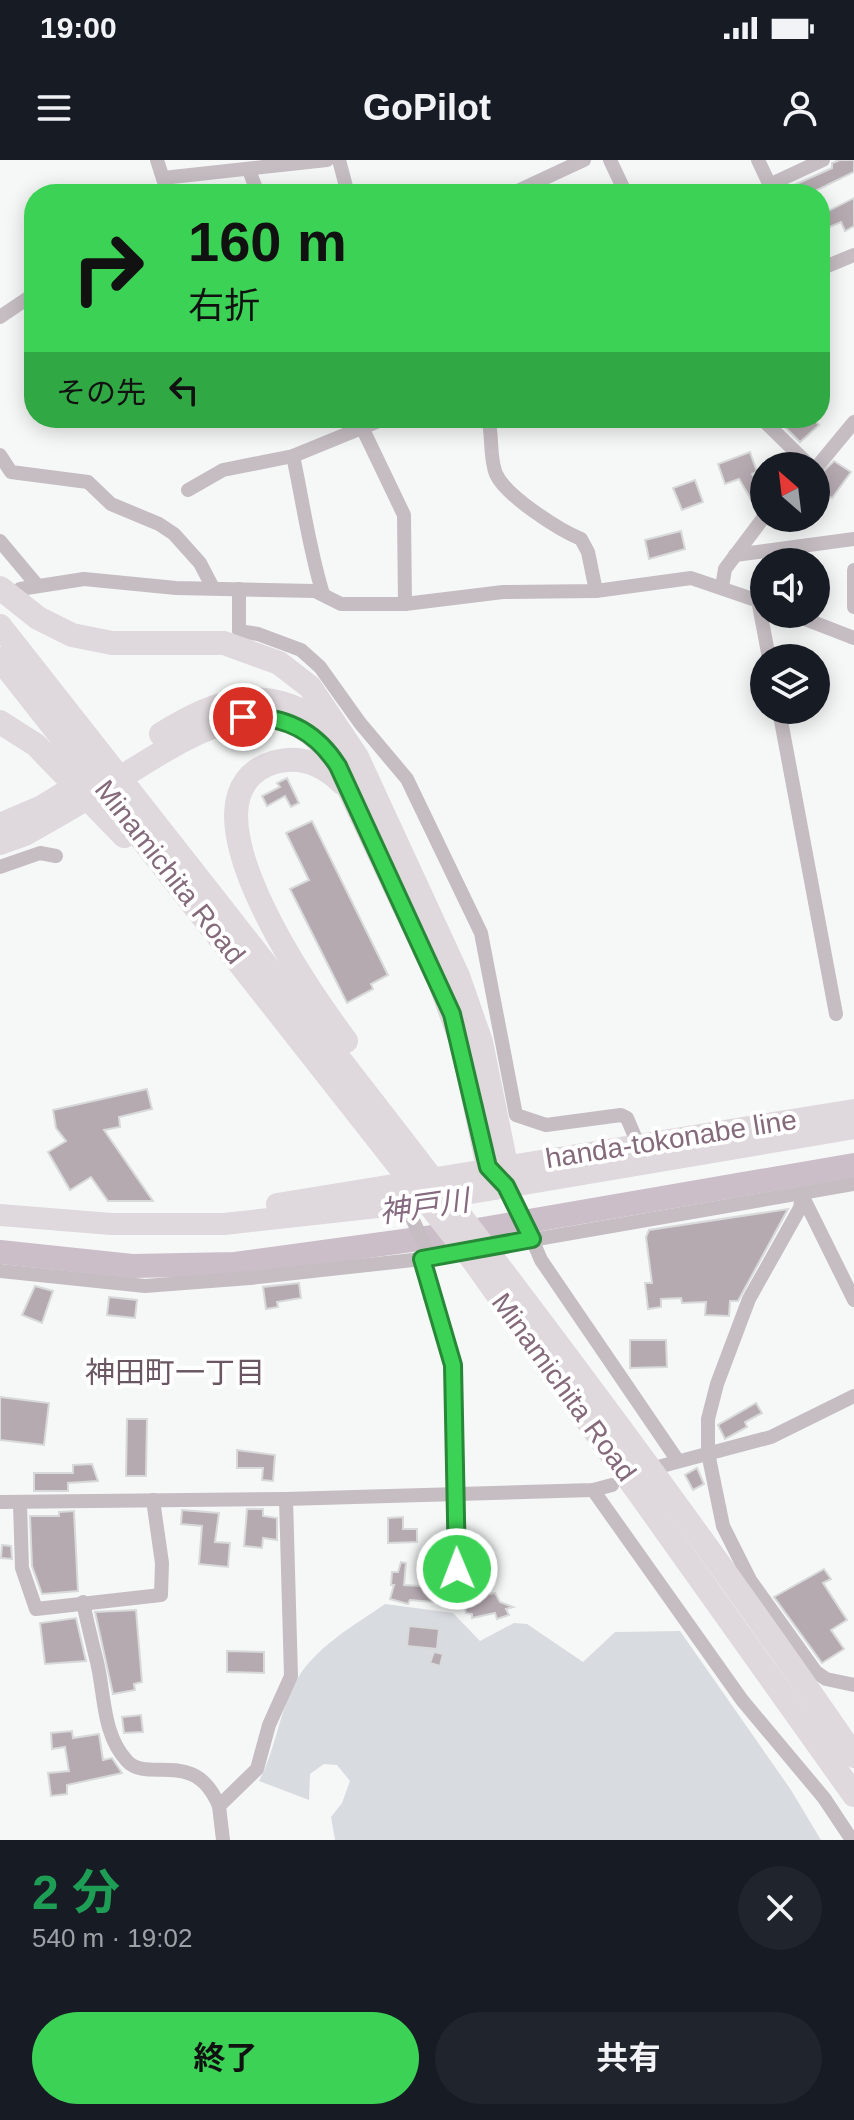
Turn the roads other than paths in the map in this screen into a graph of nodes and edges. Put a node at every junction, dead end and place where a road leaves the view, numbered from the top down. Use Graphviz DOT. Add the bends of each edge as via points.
graph roads {
  1 [pos="157,160"];
  2 [pos="327,160"];
  3 [pos="339,160"];
  4 [pos="584,160"];
  5 [pos="610,160"];
  6 [pos="758,160"];
  7 [pos="823,160"];
  8 [pos="249,170"];
  9 [pos="163,178"];
  10 [pos="165,184"];
  11 [pos="254,184"];
  12 [pos="345,184"];
  13 [pos="532,184"];
  14 [pos="621,184"];
  15 [pos="768,184"];
  16 [pos="781,184"];
  17 [pos="854,255"];
  18 [pos="830,265"];
  19 [pos="24,301"];
  20 [pos="0,317"];
  21 [pos="854,422"];
  22 [pos="347,428"];
  23 [pos="362,428"];
  24 [pos="489,428"];
  25 [pos="771,428"];
  26 [pos="796,452"];
  27 [pos="829,452"];
  28 [pos="0,455"];
  29 [pos="293,456"];
  30 [pos="188,490"];
  31 [pos="753,532"];
  32 [pos="854,539"];
  33 [pos="0,541"];
  34 [pos="735,555"];
  35 [pos="854,570"];
  36 [pos="36,584"];
  37 [pos="722,587"];
  38 [pos="10,588"];
  39 [pos="213,588"];
  40 [pos="239,589"];
  41 [pos="596,591"];
  42 [pos="323,594"];
  43 [pos="750,598"];
  44 [pos="405,604"];
  45 [pos="854,607"];
  46 [pos="0,626"];
  47 [pos="828,628"];
  48 [pos="854,638"];
  49 [pos="0,659"];
  50 [pos="0,722"];
  51 [pos="782,724"];
  52 [pos="344,738"];
  53 [pos="83,763"];
  54 [pos="349,790"];
  55 [pos="110,796"];
  56 [pos="0,825"];
  57 [pos="0,843"];
  58 [pos="56,856"];
  59 [pos="0,867"];
  60 [pos="836,1014"];
  61 [pos="854,1110"];
  62 [pos="854,1128"];
  63 [pos="638,1144"];
  64 [pos="413,1157"];
  65 [pos="503,1179"];
  66 [pos="854,1184"];
  67 [pos="802,1194"];
  68 [pos="408,1211"];
  69 [pos="0,1215"];
  70 [pos="158,1224"];
  71 [pos="532,1239"];
  72 [pos="426,1255"];
  73 [pos="488,1255"];
  74 [pos="0,1271"];
  75 [pos="854,1300"];
  76 [pos="854,1396"];
  77 [pos="708,1453"];
  78 [pos="678,1461"];
  79 [pos="658,1467"];
  80 [pos="612,1485"];
  81 [pos="593,1490"];
  82 [pos="457,1494"];
  83 [pos="286,1499"];
  84 [pos="153,1500"];
  85 [pos="0,1502"];
  86 [pos="20,1504"];
  87 [pos="457,1569"];
  88 [pos="83,1602"];
  89 [pos="854,1685"];
  90 [pos="854,1756"];
  91 [pos="854,1795"];
  92 [pos="219,1806"];
  93 [pos="223,1840"];
  94 [pos="852,1840"];
  1 -- 9 [label="street"];
  2 -- 8 [label="street"];
  3 -- 12 [label="street"];
  4 -- 13 [label="street"];
  5 -- 14 [label="street"];
  6 -- 15 [label="street"];
  7 -- 16 [label="street"];
  8 -- 9 [label="street"];
  8 -- 11 [label="street"];
  9 -- 10 [label="street"];
  17 -- 18 [label="street"];
  19 -- 20 [label="street"];
  21 -- 27 [label="street"];
  22 -- 29 [label="street"];
  23 -- 44 [label="street" via="404,515"];
  24 -- 41 [label="street" via="496,475 515,496 581,539"];
  25 -- 26 [label="street"];
  28 -- 39 [label="street" via="11,472 88,482 111,504 159,524 187,546"];
  29 -- 30 [label="street" via="223,470"];
  29 -- 42 [label="street" via="309,549"];
  31 -- 34 [label="street"];
  32 -- 34 [label="street"];
  33 -- 36 [label="street"];
  34 -- 37 [label="street"];
  35 -- 45 [label="street"];
  36 -- 38 [label="street"];
  36 -- 39 [label="street" via="84,579"];
  37 -- 41 [label="street" via="691,578"];
  37 -- 43 [label="street"];
  38 -- 52 [label="highway" via="46,623 93,640 224,643 263,655 310,687"];
  39 -- 40 [label="street"];
  40 -- 42 [label="street"];
  40 -- 63 [label="street" via="239,631 301,650 407,779 481,933 516,1115 546,1125 621,1115"];
  41 -- 44 [label="street" via="503,592"];
  42 -- 44 [label="street" via="341,604"];
  46 -- 53 [label="highway"];
  47 -- 48 [label="street"];
  49 -- 53 [label="highway"];
  50 -- 53 [label="highway"];
  51 -- 60 [label="street"];
  52 -- 56 [label="highway" via="295,706 274,699 231,700 175,725 42,807"];
  52 -- 65 [label="highway" via="411,871 470,1008"];
  53 -- 55 [label="highway, Minamichita Road"];
  53 -- 55 [label="highway"];
  54 -- 57 [label="highway" via="327,749 310,733 277,719 243,717 173,745 72,808"];
  54 -- 64 [label="highway" via="314,763 274,762 244,786 235,825 238,849 262,904"];
  54 -- 65 [label="highway" via="452,1014"];
  55 -- 64 [label="highway, Minamichita Road"];
  55 -- 64 [label="highway, Minamichita Road" via="197,919 211,924"];
  58 -- 59 [label="street" via="40,853"];
  61 -- 63 [label="main road, handa-tokonabe line"];
  62 -- 65 [label="main road, handa-tokonabe line"];
  63 -- 65 [label="main road, handa-tokonabe line"];
  64 -- 73 [label="highway, Minamichita Road"];
  65 -- 68 [label="main road, handa-tokonabe line"];
  65 -- 70 [label="main road, handa-tokonabe line"];
  65 -- 71 [label="street"];
  66 -- 67 [label="street"];
  67 -- 71 [label="street"];
  67 -- 75 [label="street"];
  67 -- 77 [label="street" via="800,1208 749,1299 717,1384 708,1419"];
  68 -- 70 [label="main road, handa-tokonabe line"];
  68 -- 72 [label="street"];
  69 -- 70 [label="main road, handa-tokonabe line"];
  71 -- 72 [label="street"];
  71 -- 78 [label="street" via="541,1260"];
  72 -- 74 [label="street" via="145,1286"];
  72 -- 82 [label="street" via="453,1365"];
  73 -- 90 [label="highway, Minamichita Road"];
  73 -- 91 [label="highway, Minamichita Road"];
  76 -- 77 [label="street" via="771,1437"];
  77 -- 78 [label="street"];
  77 -- 89 [label="street" via="723,1526 750,1580 816,1672"];
  78 -- 79 [label="street"];
  80 -- 81 [label="street"];
  81 -- 82 [label="street"];
  81 -- 94 [label="street" via="742,1700"];
  82 -- 83 [label="street"];
  82 -- 87 [label="street"];
  83 -- 84 [label="street"];
  83 -- 92 [label="street" via="291,1676 257,1769"];
  84 -- 86 [label="street"];
  84 -- 88 [label="street" via="161,1595"];
  85 -- 86 [label="street"];
  86 -- 88 [label="street" via="22,1568 32,1604 36,1609"];
  88 -- 92 [label="street" via="109,1730 125,1760 136,1767 192,1773 214,1793"];
  92 -- 93 [label="street"];
}
